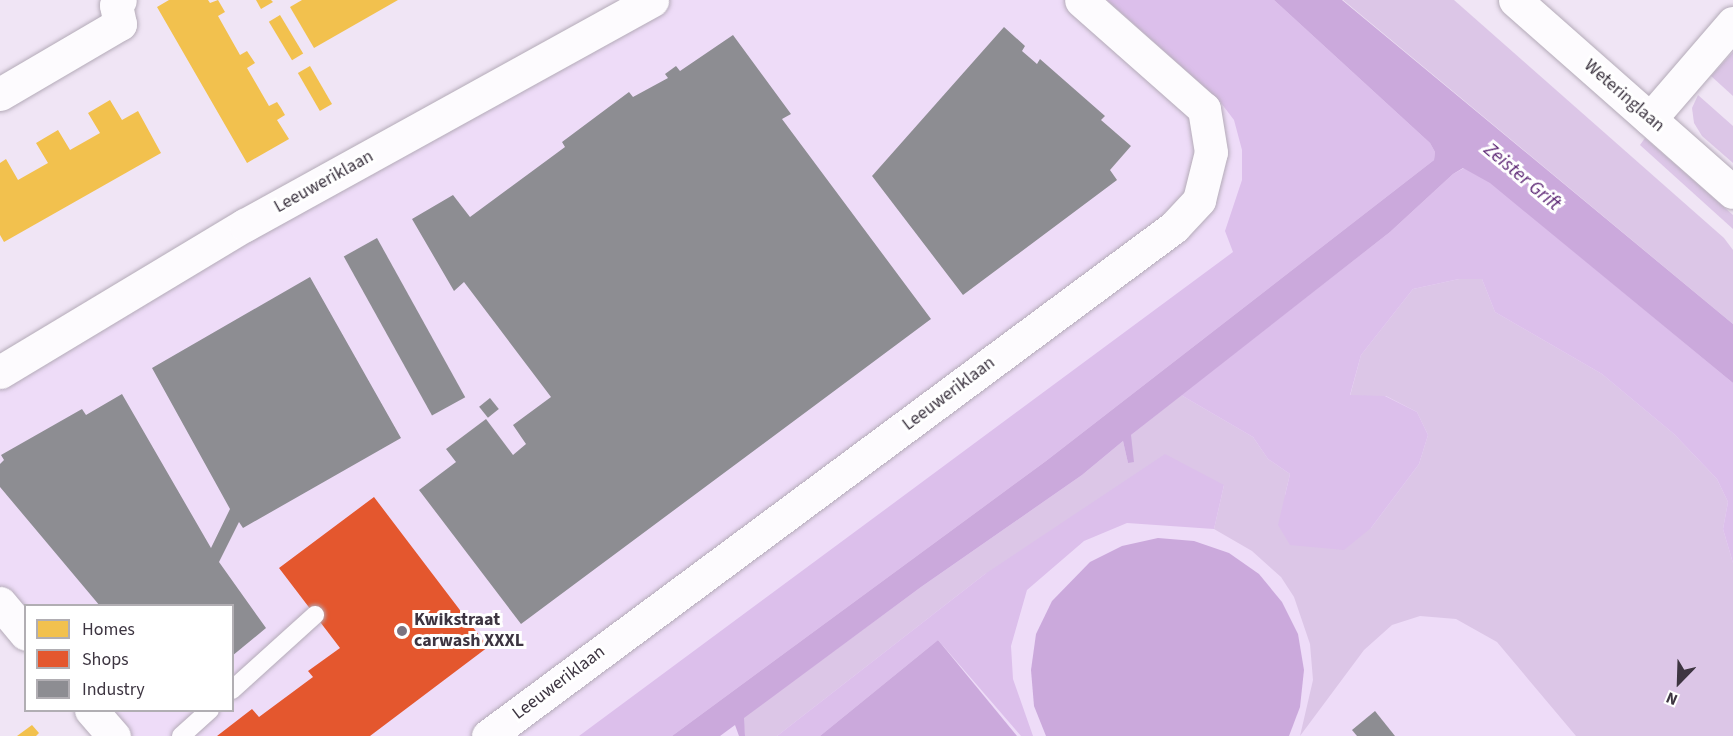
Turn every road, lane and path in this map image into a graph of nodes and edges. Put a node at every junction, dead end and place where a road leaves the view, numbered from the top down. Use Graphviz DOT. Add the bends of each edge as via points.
graph roads {
  1 [pos="120,0"];
  2 [pos="652,0"];
  3 [pos="1081,0"];
  4 [pos="1515,0"];
  5 [pos="1733,24"];
  6 [pos="0,94"];
  7 [pos="1650,119"];
  8 [pos="1733,192"];
  9 [pos="0,372"];
  10 [pos="0,603"];
  11 [pos="315,615"];
  12 [pos="24,632"];
  13 [pos="234,688"];
  14 [pos="92,712"];
  15 [pos="209,712"];
  16 [pos="114,736"];
  17 [pos="181,736"];
  18 [pos="488,736"];
  1 -- 6 [label="street" via="116,5 120,24"];
  2 -- 9 [label="street, Leeuweriklaan" via="245,225"];
  3 -- 18 [label="street, Leeuweriklaan" via="1204,109 1211,152 1199,200 1174,227"];
  4 -- 7 [label="street, Weteringlaan"];
  5 -- 7 [label="street"];
  7 -- 8 [label="street, Weteringlaan"];
  10 -- 12 [label="street"];
  11 -- 13 [label="lane"];
  14 -- 16 [label="street"];
  15 -- 17 [label="lane"];
}
